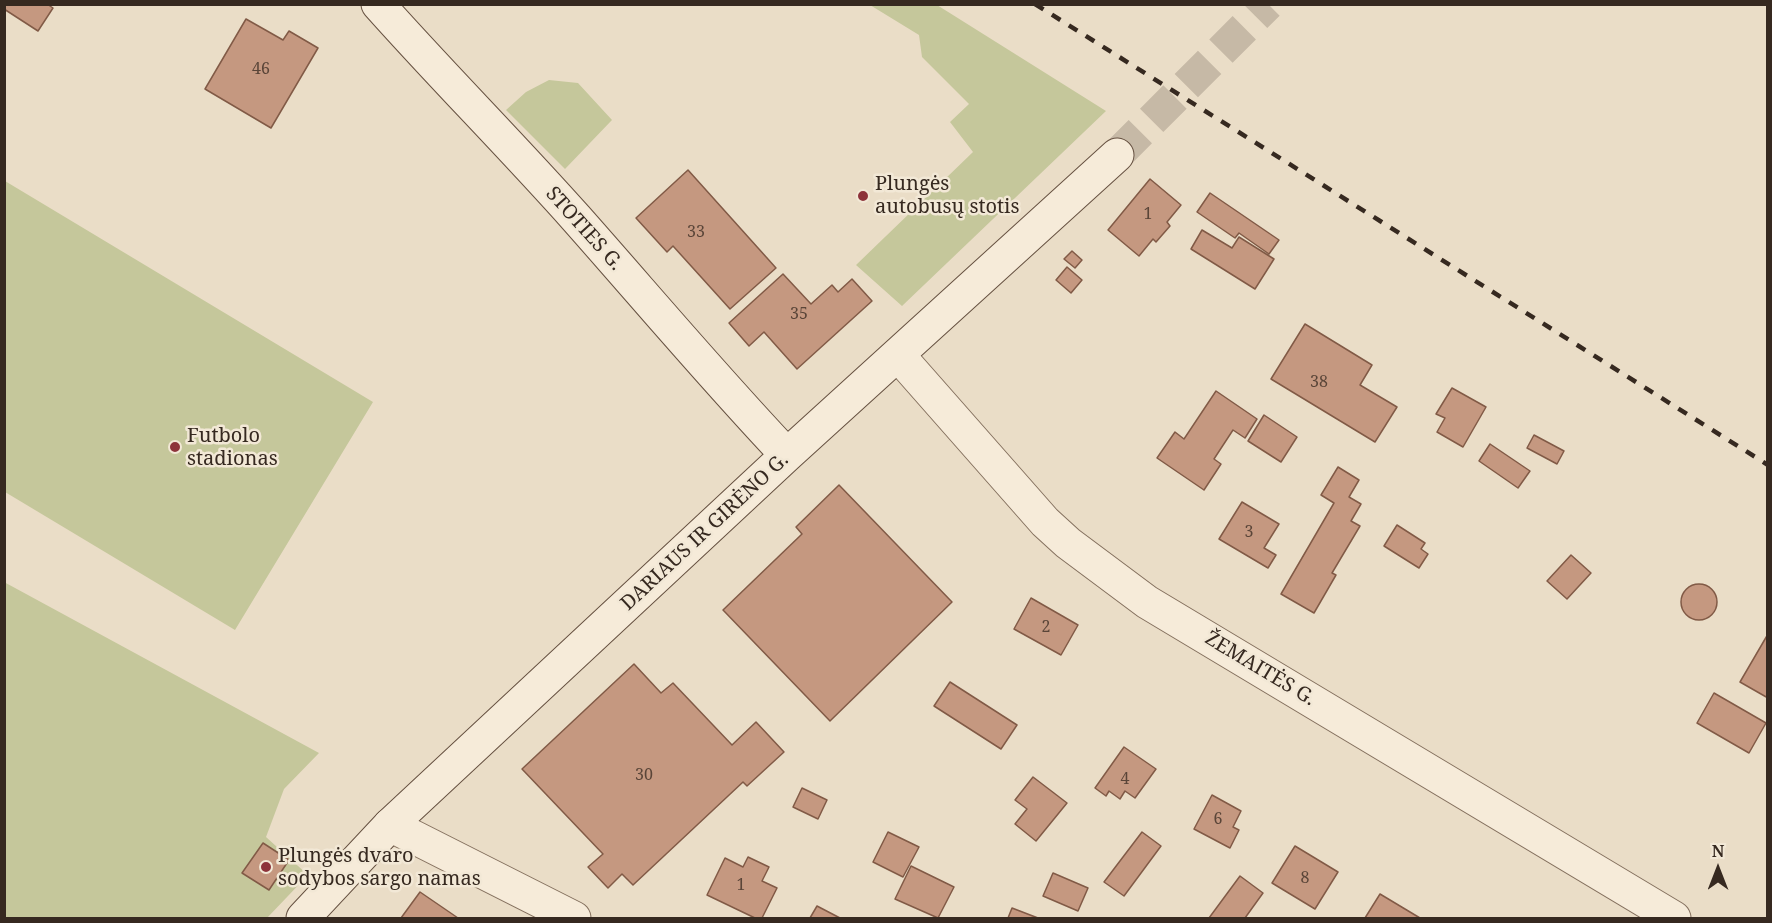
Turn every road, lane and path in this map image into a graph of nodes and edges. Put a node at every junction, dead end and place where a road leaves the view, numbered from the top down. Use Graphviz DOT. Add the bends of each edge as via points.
graph roads {
  1 [pos="378,4"];
  2 [pos="1117,155"];
  3 [pos="898,355"];
  4 [pos="787,454"];
  5 [pos="390,825"];
  6 [pos="303,918"];
  7 [pos="574,918"];
  8 [pos="1674,918"];
  1 -- 4 [label="main road, STOTIES G."];
  2 -- 3 [label="main road, DARIAUS IR GIRĖNO G."];
  3 -- 4 [label="main road, DARIAUS IR GIRĖNO G."];
  3 -- 8 [label="main road, ŽEMAITĖS G." via="1045,522 1147,602"];
  4 -- 5 [label="main road, DARIAUS IR GIRĖNO G."];
  5 -- 6 [label="main road, DARIAUS IR GIRĖNO G."];
  5 -- 7 [label="main road"];
}
